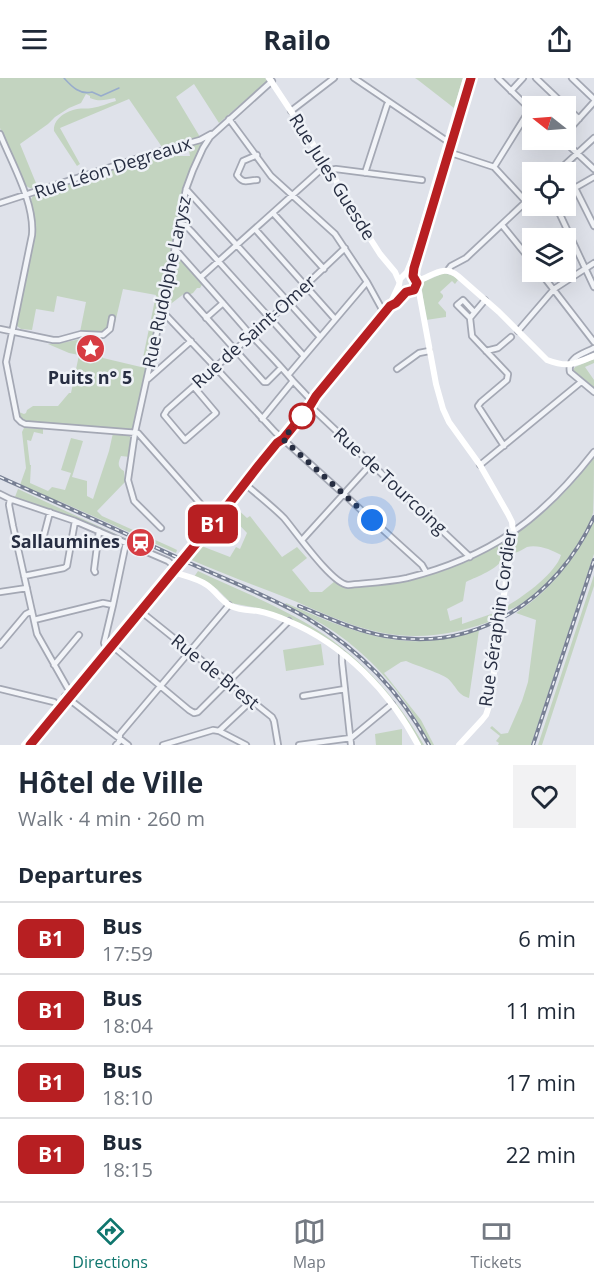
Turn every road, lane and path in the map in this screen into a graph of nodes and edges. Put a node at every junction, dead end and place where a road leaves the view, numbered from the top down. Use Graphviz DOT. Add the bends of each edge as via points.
graph roads {
  1 [pos="334,78"];
  2 [pos="354,78"];
  3 [pos="466,78"];
  4 [pos="471,78"];
  5 [pos="498,78"];
  6 [pos="523,78"];
  7 [pos="536,78"];
  8 [pos="572,78"];
  9 [pos="270,80"];
  10 [pos="511,91"];
  11 [pos="522,101"];
  12 [pos="594,101"];
  13 [pos="389,102"];
  14 [pos="291,111"];
  15 [pos="229,119"];
  16 [pos="579,119"];
  17 [pos="576,122"];
  18 [pos="522,124"];
  19 [pos="0,134"];
  20 [pos="212,135"];
  21 [pos="594,138"];
  22 [pos="200,140"];
  23 [pos="447,141"];
  24 [pos="206,143"];
  25 [pos="573,150"];
  26 [pos="448,152"];
  27 [pos="577,154"];
  28 [pos="257,155"];
  29 [pos="568,162"];
  30 [pos="328,167"];
  31 [pos="494,167"];
  32 [pos="594,169"];
  33 [pos="365,173"];
  34 [pos="594,177"];
  35 [pos="257,180"];
  36 [pos="422,180"];
  37 [pos="576,187"];
  38 [pos="186,189"];
  39 [pos="576,190"];
  40 [pos="25,196"];
  41 [pos="292,196"];
  42 [pos="522,198"];
  43 [pos="0,203"];
  44 [pos="522,206"];
  45 [pos="273,213"];
  46 [pos="561,216"];
  47 [pos="180,224"];
  48 [pos="502,225"];
  49 [pos="594,226"];
  50 [pos="255,229"];
  51 [pos="237,246"];
  52 [pos="345,248"];
  53 [pos="175,249"];
  54 [pos="522,250"];
  55 [pos="218,261"];
  56 [pos="594,263"];
  57 [pos="324,269"];
  58 [pos="585,269"];
  59 [pos="448,270"];
  60 [pos="201,277"];
  61 [pos="402,279"];
  62 [pos="415,281"];
  63 [pos="367,282"];
  64 [pos="548,282"];
  65 [pos="305,286"];
  66 [pos="594,287"];
  67 [pos="554,289"];
  68 [pos="408,292"];
  69 [pos="187,296"];
  70 [pos="420,300"];
  71 [pos="485,300"];
  72 [pos="288,302"];
  73 [pos="223,303"];
  74 [pos="162,311"];
  75 [pos="383,311"];
  76 [pos="474,312"];
  77 [pos="112,318"];
  78 [pos="206,318"];
  79 [pos="470,318"];
  80 [pos="270,319"];
  81 [pos="335,319"];
  82 [pos="0,329"];
  83 [pos="518,331"];
  84 [pos="12,332"];
  85 [pos="251,335"];
  86 [pos="320,337"];
  87 [pos="511,337"];
  88 [pos="191,341"];
  89 [pos="594,342"];
  90 [pos="594,348"];
  91 [pos="234,350"];
  92 [pos="429,351"];
  93 [pos="486,351"];
  94 [pos="304,356"];
  95 [pos="594,356"];
  96 [pos="569,365"];
  97 [pos="215,367"];
  98 [pos="281,368"];
  99 [pos="397,369"];
  100 [pos="289,374"];
  101 [pos="147,380"];
  102 [pos="293,381"];
  103 [pos="581,382"];
  104 [pos="194,387"];
  105 [pos="594,392"];
  106 [pos="311,402"];
  107 [pos="261,419"];
  108 [pos="135,432"];
  109 [pos="281,437"];
  110 [pos="504,446"];
  111 [pos="594,452"];
  112 [pos="371,464"];
  113 [pos="480,465"];
  114 [pos="245,484"];
  115 [pos="0,494"];
  116 [pos="344,494"];
  117 [pos="10,499"];
  118 [pos="50,512"];
  119 [pos="214,519"];
  120 [pos="75,521"];
  121 [pos="161,528"];
  122 [pos="99,531"];
  123 [pos="513,533"];
  124 [pos="44,539"];
  125 [pos="302,540"];
  126 [pos="126,543"];
  127 [pos="470,557"];
  128 [pos="175,568"];
  129 [pos="95,572"];
  130 [pos="426,572"];
  131 [pos="24,576"];
  132 [pos="27,588"];
  133 [pos="0,592"];
  134 [pos="113,605"];
  135 [pos="229,605"];
  136 [pos="139,610"];
  137 [pos="32,611"];
  138 [pos="34,620"];
  139 [pos="289,621"];
  140 [pos="79,635"];
  141 [pos="0,645"];
  142 [pos="108,646"];
  143 [pos="190,651"];
  144 [pos="342,654"];
  145 [pos="54,665"];
  146 [pos="229,683"];
  147 [pos="161,686"];
  148 [pos="0,689"];
  149 [pos="345,689"];
  150 [pos="68,695"];
  151 [pos="303,696"];
  152 [pos="251,701"];
  153 [pos="54,702"];
  154 [pos="392,704"];
  155 [pos="219,731"];
  156 [pos="119,738"];
  157 [pos="351,738"];
  158 [pos="31,744"];
  159 [pos="24,745"];
  160 [pos="116,745"];
  161 [pos="128,745"];
  162 [pos="163,745"];
  163 [pos="246,745"];
  164 [pos="278,745"];
  165 [pos="299,745"];
  166 [pos="351,745"];
  167 [pos="418,745"];
  168 [pos="459,745"];
  1 -- 14 [label="street"];
  2 -- 13 [label="street"];
  3 -- 23 [label="main road"];
  4 -- 26 [label="main road"];
  5 -- 10 [label="street"];
  6 -- 10 [label="street"];
  7 -- 16 [label="street"];
  8 -- 12 [label="street"];
  9 -- 14 [label="main road, Rue Jules Guesde"];
  9 -- 15 [label="street, Rue Léon Degreaux"];
  10 -- 11 [label="street"];
  12 -- 16 [label="street"];
  13 -- 23 [label="street"];
  13 -- 33 [label="street"];
  14 -- 30 [label="main road, Rue Jules Guesde"];
  15 -- 20 [label="street, Rue Léon Degreaux"];
  15 -- 28 [label="street"];
  16 -- 17 [label="street"];
  18 -- 31 [label="street"];
  19 -- 40 [label="street"];
  20 -- 22 [label="street, Rue Léon Degreaux"];
  20 -- 24 [label="street, Rue Rudolphe Larysz"];
  21 -- 27 [label="street"];
  22 -- 24 [label="street, Rue Léon Degreaux"];
  22 -- 40 [label="street, Rue Léon Degreaux"];
  23 -- 61 [label="main road"];
  24 -- 38 [label="street, Rue Rudolphe Larysz"];
  25 -- 27 [label="street"];
  26 -- 31 [label="street"];
  26 -- 62 [label="main road" via="416,261"];
  27 -- 29 [label="street"];
  27 -- 32 [label="street"];
  28 -- 35 [label="street" via="243,161 237,175 245,182"];
  28 -- 41 [label="street"];
  30 -- 33 [label="street"];
  30 -- 41 [label="street"];
  30 -- 61 [label="main road, Rue Jules Guesde" via="375,245"];
  31 -- 42 [label="street"];
  33 -- 36 [label="street"];
  34 -- 37 [label="street"];
  38 -- 47 [label="street, Rue Rudolphe Larysz"];
  38 -- 51 [label="street"];
  39 -- 49 [label="street"];
  40 -- 43 [label="street, Rue Léon Degreaux"];
  40 -- 84 [label="street" via="32,228"];
  41 -- 45 [label="street"];
  41 -- 52 [label="street"];
  44 -- 48 [label="street"];
  45 -- 50 [label="street"];
  45 -- 57 [label="street"];
  46 -- 58 [label="street"];
  47 -- 53 [label="street, Rue Rudolphe Larysz"];
  47 -- 55 [label="street"];
  48 -- 54 [label="street"];
  48 -- 59 [label="street"];
  50 -- 51 [label="street"];
  50 -- 65 [label="street"];
  51 -- 55 [label="street"];
  51 -- 72 [label="street"];
  52 -- 57 [label="street, Rue de Saint-Omer"];
  52 -- 63 [label="street"];
  53 -- 60 [label="street"];
  53 -- 74 [label="street, Rue Rudolphe Larysz"];
  55 -- 60 [label="street"];
  55 -- 80 [label="street"];
  56 -- 58 [label="street"];
  57 -- 65 [label="street, Rue de Saint-Omer"];
  58 -- 66 [label="street"];
  58 -- 67 [label="street"];
  59 -- 62 [label="main road"];
  59 -- 71 [label="main road"];
  60 -- 73 [label="street"];
  61 -- 62 [label="main road"];
  61 -- 68 [label="main road" via="401,288"];
  61 -- 75 [label="main road"];
  62 -- 68 [label="main road"];
  62 -- 70 [label="main road, Rue Séraphin Cordier"];
  63 -- 75 [label="street"];
  63 -- 81 [label="street"];
  64 -- 67 [label="street"];
  65 -- 72 [label="street, Rue de Saint-Omer"];
  65 -- 81 [label="street"];
  67 -- 83 [label="street"];
  67 -- 89 [label="street"];
  68 -- 70 [label="main road"];
  68 -- 106 [label="main road"];
  69 -- 78 [label="street"];
  70 -- 92 [label="main road, Rue Séraphin Cordier"];
  71 -- 76 [label="street"];
  71 -- 83 [label="main road"];
  72 -- 80 [label="street, Rue de Saint-Omer"];
  72 -- 86 [label="street"];
  73 -- 78 [label="street"];
  73 -- 85 [label="street"];
  74 -- 88 [label="street"];
  74 -- 101 [label="street, Rue Rudolphe Larysz"];
  75 -- 106 [label="main road"];
  76 -- 79 [label="street"];
  76 -- 79 [label="street" via="463,300 458,305"];
  77 -- 84 [label="street" via="110,329 103,335 81,334 53,340"];
  78 -- 91 [label="street"];
  79 -- 93 [label="street" via="472,336"];
  80 -- 85 [label="street, Rue de Saint-Omer"];
  80 -- 94 [label="street"];
  81 -- 86 [label="street"];
  82 -- 84 [label="street"];
  83 -- 96 [label="main road" via="547,360"];
  84 -- 108 [label="street" via="6,366 16,416 21,422"];
  85 -- 91 [label="street, Rue de Saint-Omer"];
  85 -- 98 [label="street"];
  86 -- 94 [label="street"];
  87 -- 93 [label="street" via="498,348"];
  88 -- 97 [label="street"];
  88 -- 101 [label="street"];
  90 -- 96 [label="street"];
  91 -- 97 [label="street, Rue de Saint-Omer"];
  91 -- 98 [label="street" via="264,382"];
  92 -- 99 [label="street" via="419,353"];
  92 -- 113 [label="main road, Rue Séraphin Cordier" via="443,409"];
  93 -- 110 [label="street" via="508,374 507,380 478,406"];
  94 -- 100 [label="street"];
  95 -- 96 [label="main road"];
  96 -- 103 [label="street" via="570,372"];
  97 -- 104 [label="street, Rue de Saint-Omer"];
  97 -- 107 [label="street"];
  98 -- 100 [label="street"];
  100 -- 102 [label="street, Rue de Tourcoing"];
  101 -- 108 [label="street, Rue Rudolphe Larysz"];
  102 -- 106 [label="street, Rue de Tourcoing"];
  102 -- 107 [label="street"];
  103 -- 105 [label="street"];
  103 -- 110 [label="street"];
  104 -- 104 [label="street, Rue de Saint-Omer" via="216,413 185,440 164,415"];
  106 -- 109 [label="main road"];
  106 -- 112 [label="street, Rue de Tourcoing"];
  107 -- 109 [label="street"];
  108 -- 119 [label="street"];
  108 -- 121 [label="street, Rue Rudolphe Larysz" via="128,480 134,501"];
  109 -- 114 [label="main road"];
  109 -- 116 [label="street"];
  109 -- 119 [label="main road"];
  110 -- 113 [label="street"];
  111 -- 123 [label="street" via="563,490"];
  112 -- 116 [label="street"];
  112 -- 127 [label="street, Rue de Tourcoing"];
  113 -- 123 [label="main road, Rue Séraphin Cordier" via="510,518"];
  114 -- 119 [label="main road"];
  114 -- 125 [label="street"];
  115 -- 117 [label="street"];
  116 -- 125 [label="street"];
  116 -- 130 [label="street"];
  117 -- 118 [label="street"];
  117 -- 131 [label="street"];
  118 -- 120 [label="street"];
  118 -- 124 [label="street"];
  119 -- 128 [label="main road"];
  119 -- 128 [label="main road" via="183,553"];
  120 -- 122 [label="street"];
  120 -- 131 [label="street" via="67,566"];
  122 -- 126 [label="street"];
  122 -- 129 [label="street"];
  123 -- 127 [label="street"];
  123 -- 168 [label="main road, Rue Séraphin Cordier" via="491,700 482,720"];
  125 -- 130 [label="street" via="343,585"];
  126 -- 128 [label="street" via="168,561"];
  126 -- 134 [label="street"];
  127 -- 130 [label="street"];
  128 -- 135 [label="main road" via="204,583"];
  128 -- 136 [label="main road"];
  131 -- 132 [label="street"];
  132 -- 133 [label="street"];
  132 -- 137 [label="street"];
  134 -- 138 [label="street" via="103,603"];
  134 -- 142 [label="street" via="104,643"];
  135 -- 139 [label="main road"];
  135 -- 143 [label="street"];
  136 -- 142 [label="main road"];
  136 -- 143 [label="street, Rue de Brest"];
  137 -- 138 [label="street"];
  137 -- 141 [label="street"];
  138 -- 145 [label="street" via="38,639"];
  139 -- 144 [label="main road"];
  139 -- 146 [label="street"];
  140 -- 145 [label="street"];
  142 -- 147 [label="street"];
  142 -- 150 [label="main road"];
  143 -- 146 [label="street, Rue de Brest"];
  143 -- 147 [label="street"];
  144 -- 149 [label="street"];
  144 -- 154 [label="main road"];
  145 -- 150 [label="street"];
  146 -- 147 [label="street" via="198,712 189,710"];
  146 -- 152 [label="street, Rue de Brest"];
  147 -- 156 [label="street"];
  148 -- 153 [label="street"];
  149 -- 151 [label="street"];
  149 -- 157 [label="street"];
  150 -- 156 [label="street"];
  150 -- 158 [label="main road"];
  150 -- 159 [label="main road"];
  152 -- 155 [label="street"];
  152 -- 164 [label="street, Rue de Brest" via="272,717"];
  154 -- 157 [label="street"];
  154 -- 167 [label="main road"];
  155 -- 162 [label="street"];
  155 -- 163 [label="street"];
  156 -- 160 [label="street"];
  156 -- 161 [label="street"];
  157 -- 165 [label="street"];
  157 -- 166 [label="street"];
}
